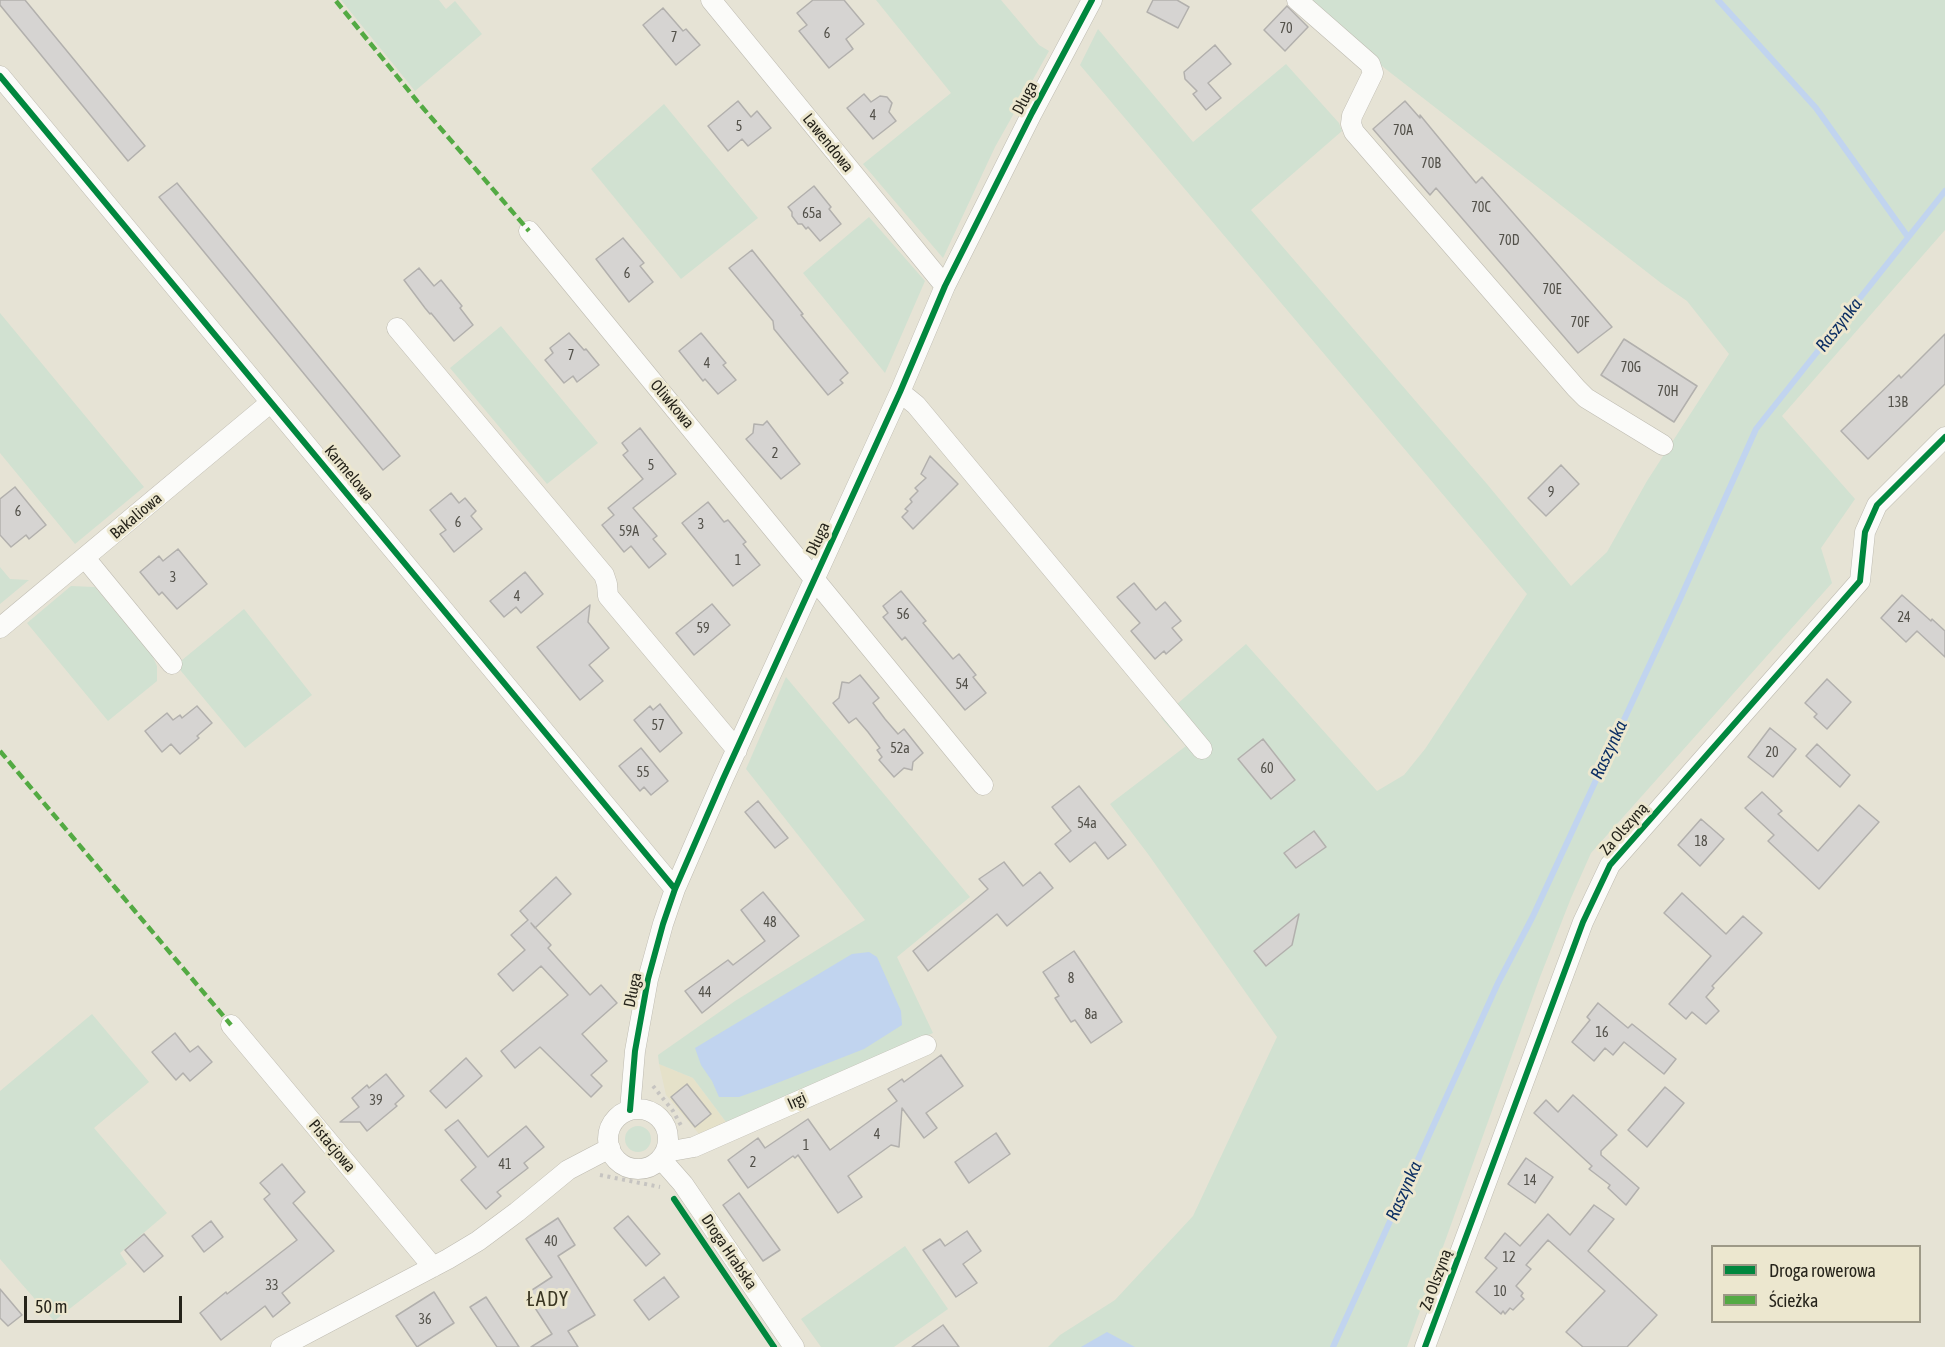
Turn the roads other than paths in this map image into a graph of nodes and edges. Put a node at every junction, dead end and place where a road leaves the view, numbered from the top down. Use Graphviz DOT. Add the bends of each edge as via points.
graph roads {
  1 [pos="711,0"];
  2 [pos="1092,0"];
  3 [pos="1297,0"];
  4 [pos="0,76"];
  5 [pos="528,231"];
  6 [pos="945,286"];
  7 [pos="397,328"];
  8 [pos="900,392"];
  9 [pos="270,403"];
  10 [pos="1945,437"];
  11 [pos="1663,446"];
  12 [pos="85,558"];
  13 [pos="815,578"];
  14 [pos="0,628"];
  15 [pos="172,664"];
  16 [pos="1202,749"];
  17 [pos="737,750"];
  18 [pos="983,785"];
  19 [pos="675,889"];
  20 [pos="231,1025"];
  21 [pos="926,1045"];
  22 [pos="630,1110"];
  23 [pos="610,1148"];
  24 [pos="663,1155"];
  25 [pos="433,1268"];
  26 [pos="281,1347"];
  27 [pos="794,1347"];
  28 [pos="1425,1347"];
  1 -- 6 [label="street, Lawendowa"];
  2 -- 6 [label="street, Długa"];
  3 -- 11 [label="street" via="1370,64 1373,73 1352,116 1354,132 1576,388"];
  4 -- 9 [label="street, Karmelowa"];
  5 -- 13 [label="street, Oliwkowa"];
  6 -- 8 [label="street, Długa"];
  7 -- 17 [label="street" via="604,575 608,596"];
  8 -- 13 [label="street, Długa"];
  8 -- 16 [label="street" via="916,405"];
  9 -- 12 [label="street, Bakaliowa"];
  9 -- 19 [label="street, Karmelowa"];
  10 -- 28 [label="street, Za Olszyną" via="1877,505 1865,532 1860,581 1610,865 1584,922"];
  12 -- 14 [label="street, Bakaliowa"];
  12 -- 15 [label="street"];
  13 -- 17 [label="street, Długa"];
  13 -- 18 [label="street, Oliwkowa"];
  17 -- 19 [label="street, Długa"];
  19 -- 22 [label="street, Długa" via="648,979 635,1051"];
  20 -- 25 [label="street, Pistacjowa"];
  21 -- 24 [label="street, Irgi" via="694,1147"];
  22 -- 23 [label="street" via="621,1114 609,1130"];
  22 -- 24 [label="street" via="650,1111 664,1122 669,1139"];
  23 -- 24 [label="street" via="615,1158 631,1168 650,1167"];
  23 -- 25 [label="street" via="568,1170 478,1241"];
  24 -- 27 [label="street, Droga Hrabska"];
  25 -- 26 [label="street"];
}
